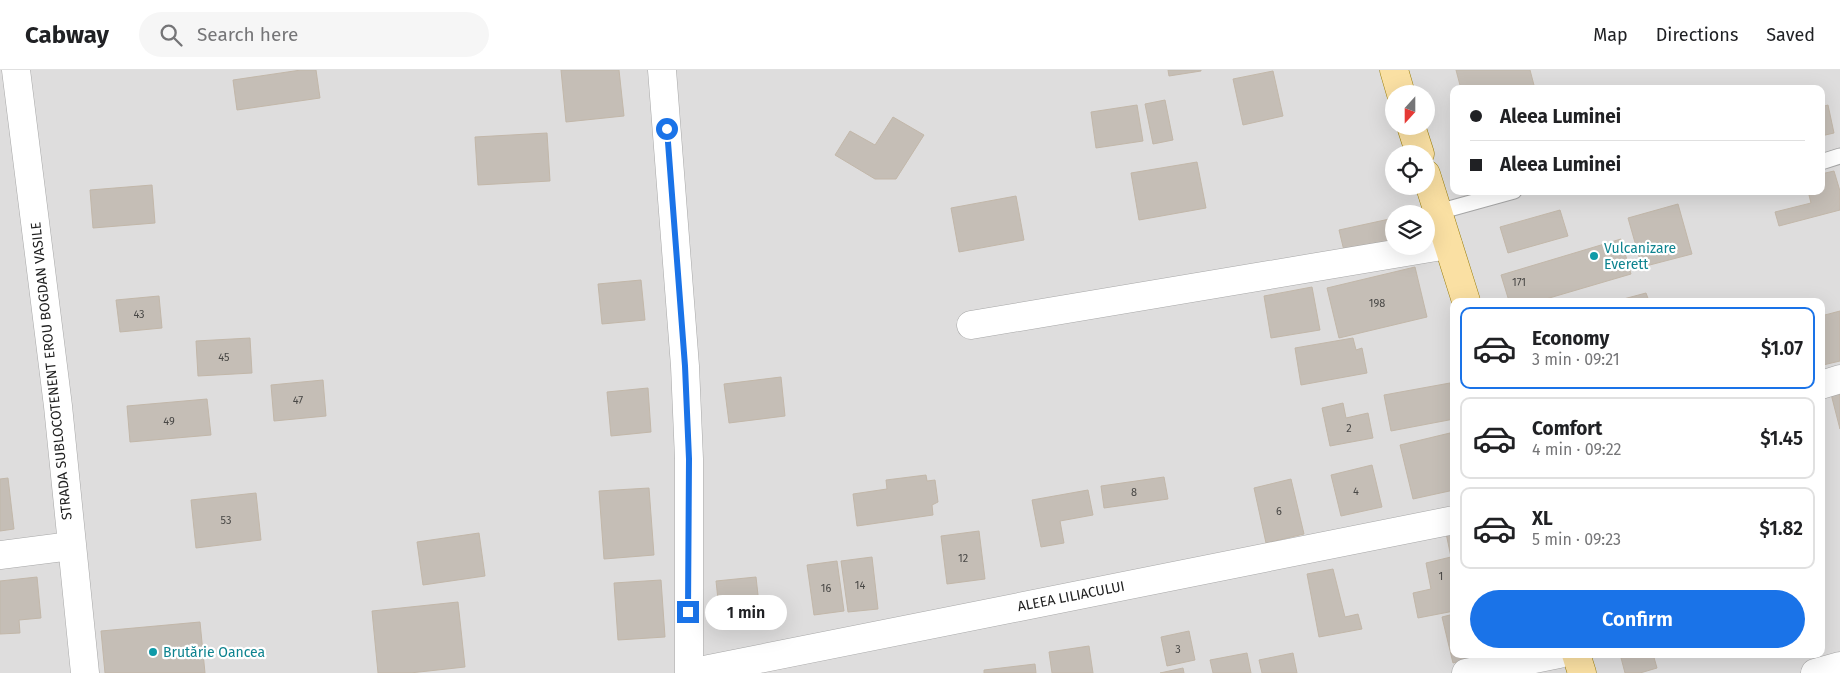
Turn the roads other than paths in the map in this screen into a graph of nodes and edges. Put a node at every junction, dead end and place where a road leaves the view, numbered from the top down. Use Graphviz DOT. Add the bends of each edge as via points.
graph roads {
  1 [pos="16,70"];
  2 [pos="662,70"];
  3 [pos="1394,70"];
  4 [pos="1398,85"];
  5 [pos="1840,156"];
  6 [pos="1825,161"];
  7 [pos="1433,195"];
  8 [pos="1500,195"];
  9 [pos="1438,212"];
  10 [pos="1448,245"];
  11 [pos="1465,298"];
  12 [pos="971,325"];
  13 [pos="1840,379"];
  14 [pos="1825,384"];
  15 [pos="1450,521"];
  16 [pos="71,546"];
  17 [pos="0,555"];
  18 [pos="1539,658"];
  19 [pos="1577,658"];
  20 [pos="1840,666"];
  21 [pos="85,673"];
  22 [pos="689,673"];
  23 [pos="1466,673"];
  24 [pos="1582,673"];
  25 [pos="1815,673"];
  1 -- 16 [label="street, STRADA SUBLOCOTENENT EROU BOGDAN VASILE" via="58,406"];
  2 -- 22 [label="street" via="689,459"];
  3 -- 4 [label="main road"];
  5 -- 6 [label="lane"];
  7 -- 9 [label="main road"];
  8 -- 9 [label="lane"];
  9 -- 10 [label="main road"];
  10 -- 11 [label="main road"];
  10 -- 12 [label="street"];
  13 -- 14 [label="street"];
  15 -- 22 [label="street, ALEEA LILIACULUI"];
  16 -- 17 [label="street"];
  16 -- 21 [label="street, STRADA SUBLOCOTENENT EROU BOGDAN VASILE"];
  18 -- 23 [label="street"];
  19 -- 24 [label="main road"];
  20 -- 25 [label="street"];
}
